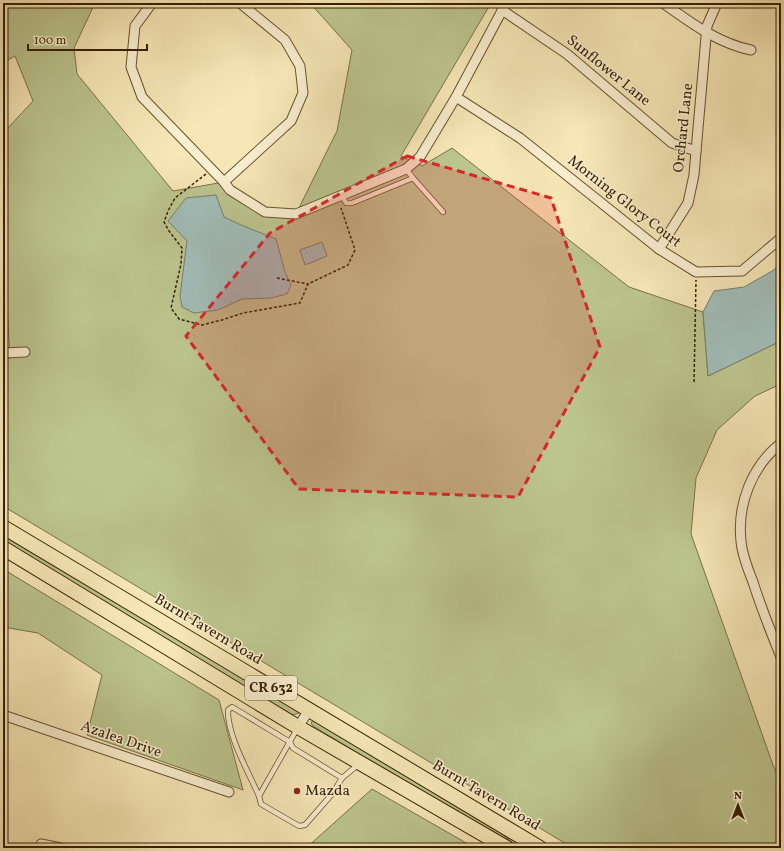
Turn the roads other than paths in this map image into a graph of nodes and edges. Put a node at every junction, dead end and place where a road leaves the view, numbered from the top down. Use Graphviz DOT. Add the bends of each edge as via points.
graph roads {
  1 [pos="152,3"];
  2 [pos="240,3"];
  3 [pos="662,3"];
  4 [pos="717,3"];
  5 [pos="504,7"];
  6 [pos="706,33"];
  7 [pos="751,50"];
  8 [pos="456,97"];
  9 [pos="696,151"];
  10 [pos="406,169"];
  11 [pos="413,178"];
  12 [pos="224,182"];
  13 [pos="340,197"];
  14 [pos="443,212"];
  15 [pos="781,238"];
  16 [pos="659,249"];
  17 [pos="25,352"];
  18 [pos="3,353"];
  19 [pos="781,443"];
  20 [pos="3,527"];
  21 [pos="3,548"];
  22 [pos="781,657"];
  23 [pos="309,710"];
  24 [pos="3,715"];
  25 [pos="298,728"];
  26 [pos="290,742"];
  27 [pos="360,763"];
  28 [pos="342,778"];
  29 [pos="229,792"];
  30 [pos="259,796"];
  31 [pos="41,844"];
  32 [pos="60,848"];
  33 [pos="507,848"];
  34 [pos="538,848"];
  1 -- 12 [label="street" via="135,26 130,67 142,97"];
  2 -- 12 [label="street" via="285,40 300,66 303,93 291,121"];
  3 -- 6 [label="street"];
  4 -- 6 [label="street, Orchard Lane"];
  5 -- 8 [label="street"];
  5 -- 9 [label="street, Sunflower Lane" via="567,54 672,143"];
  6 -- 7 [label="street" via="737,47"];
  6 -- 9 [label="street, Orchard Lane"];
  8 -- 10 [label="street" via="420,157"];
  8 -- 16 [label="street, Morning Glory Court" via="520,138"];
  9 -- 16 [label="street, Orchard Lane" via="688,203"];
  10 -- 11 [label="lane"];
  10 -- 13 [label="street"];
  11 -- 13 [label="lane" via="352,203 346,203"];
  11 -- 14 [label="lane"];
  12 -- 13 [label="street" via="230,190 265,212 296,214"];
  15 -- 16 [label="street, Morning Glory Court" via="742,271 696,272"];
  17 -- 18 [label="street"];
  19 -- 22 [label="street" via="768,455 756,472 747,487 741,509 744,557"];
  20 -- 23 [label="main road, Burnt Tavern Road / CR 632"];
  21 -- 25 [label="main road, CR 632"];
  23 -- 25 [label="street"];
  23 -- 34 [label="main road, Burnt Tavern Road / CR 632"];
  24 -- 29 [label="street, Azalea Drive"];
  25 -- 26 [label="lane"];
  25 -- 27 [label="main road, CR 632"];
  26 -- 28 [label="lane" via="293,748"];
  26 -- 30 [label="lane"];
  26 -- 30 [label="lane" via="232,707 228,710 227,716 233,738"];
  27 -- 28 [label="lane"];
  27 -- 33 [label="main road, CR 632"];
  28 -- 30 [label="lane" via="333,793 305,825 299,826 261,804"];
  31 -- 32 [label="street"];
}
